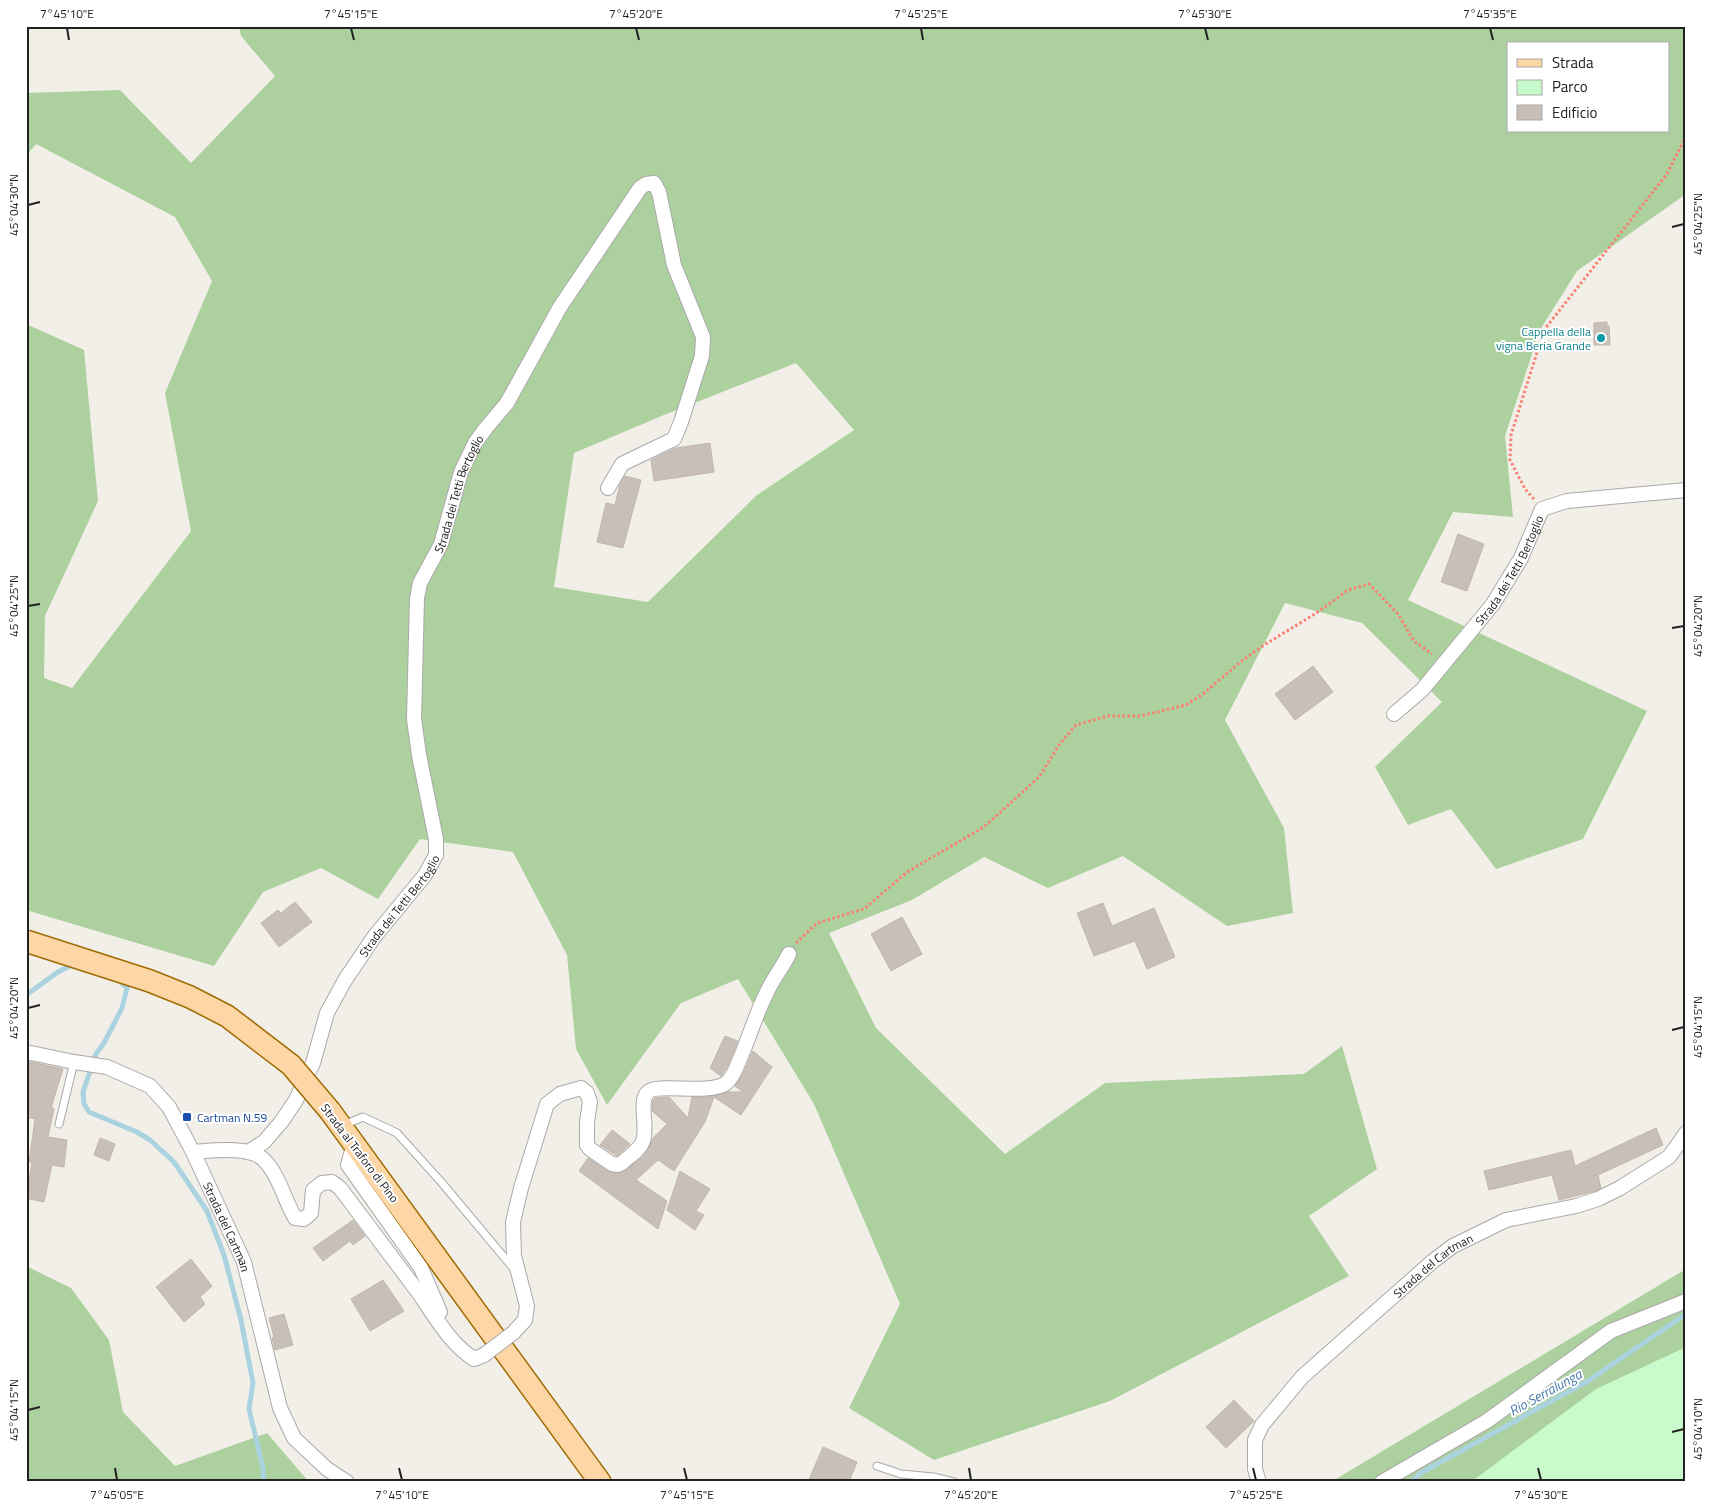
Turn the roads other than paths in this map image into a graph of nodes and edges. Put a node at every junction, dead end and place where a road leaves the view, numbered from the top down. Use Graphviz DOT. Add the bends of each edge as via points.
graph roads {
  1 [pos="608,488"];
  2 [pos="1686,490"];
  3 [pos="1394,714"];
  4 [pos="26,940"];
  5 [pos="789,954"];
  6 [pos="26,1052"];
  7 [pos="77,1062"];
  8 [pos="336,1119"];
  9 [pos="59,1124"];
  10 [pos="1686,1133"];
  11 [pos="354,1144"];
  12 [pos="193,1152"];
  13 [pos="248,1152"];
  14 [pos="519,1275"];
  15 [pos="1686,1301"];
  16 [pos="452,1341"];
  17 [pos="877,1466"];
  18 [pos="347,1482"];
  19 [pos="600,1482"];
  20 [pos="954,1482"];
  21 [pos="1259,1482"];
  22 [pos="1382,1482"];
  1 -- 13 [label="street, Strada dei Tetti Bertoglio" via="622,464 674,439 702,356 703,337 674,266 659,192 654,183 640,188 565,299 507,403 486,428 460,472 441,544 420,582 417,598 414,719 436,839 436,855 425,875 374,937 344,980 327,1012 313,1063 296,1100 264,1142"];
  2 -- 3 [label="street, Strada dei Tetti Bertoglio" via="1567,501 1542,509 1521,558 1493,604 1422,690"];
  4 -- 8 [label="main road, Strada al Traforo di Pino, bridge" via="150,981 227,1016 291,1065"];
  5 -- 14 [label="street" via="766,992 731,1078 710,1089 651,1089 644,1098 646,1122 642,1143 618,1165 587,1145 590,1102 587,1093 581,1088 574,1089 546,1104 513,1222 514,1256"];
  6 -- 7 [label="street, Strada del Cartman"];
  7 -- 9 [label="lane"];
  7 -- 12 [label="street, Strada del Cartman" via="107,1067 150,1086 169,1107"];
  8 -- 11 [label="main road, Strada al Traforo di Pino"];
  8 -- 14 [label="lane" via="363,1118 397,1133"];
  10 -- 21 [label="street, Strada del Cartman" via="1668,1157 1606,1195 1576,1206 1506,1220 1453,1246 1433,1261 1302,1377 1262,1425 1255,1440 1255,1469"];
  11 -- 16 [label="street" via="348,1165 421,1268"];
  11 -- 19 [label="main road, Strada al Traforo di Pino"];
  12 -- 13 [label="street"];
  12 -- 18 [label="street, Strada del Cartman" via="244,1262 280,1408 294,1438 326,1469"];
  13 -- 16 [label="street" via="263,1158 295,1218 304,1219 311,1213 313,1190 317,1186 332,1182 340,1188"];
  14 -- 16 [label="street, bridge" via="527,1306 525,1320 513,1333 474,1359"];
  15 -- 22 [label="street" via="1611,1331 1487,1421"];
  17 -- 20 [label="lane" via="901,1474"];
}
